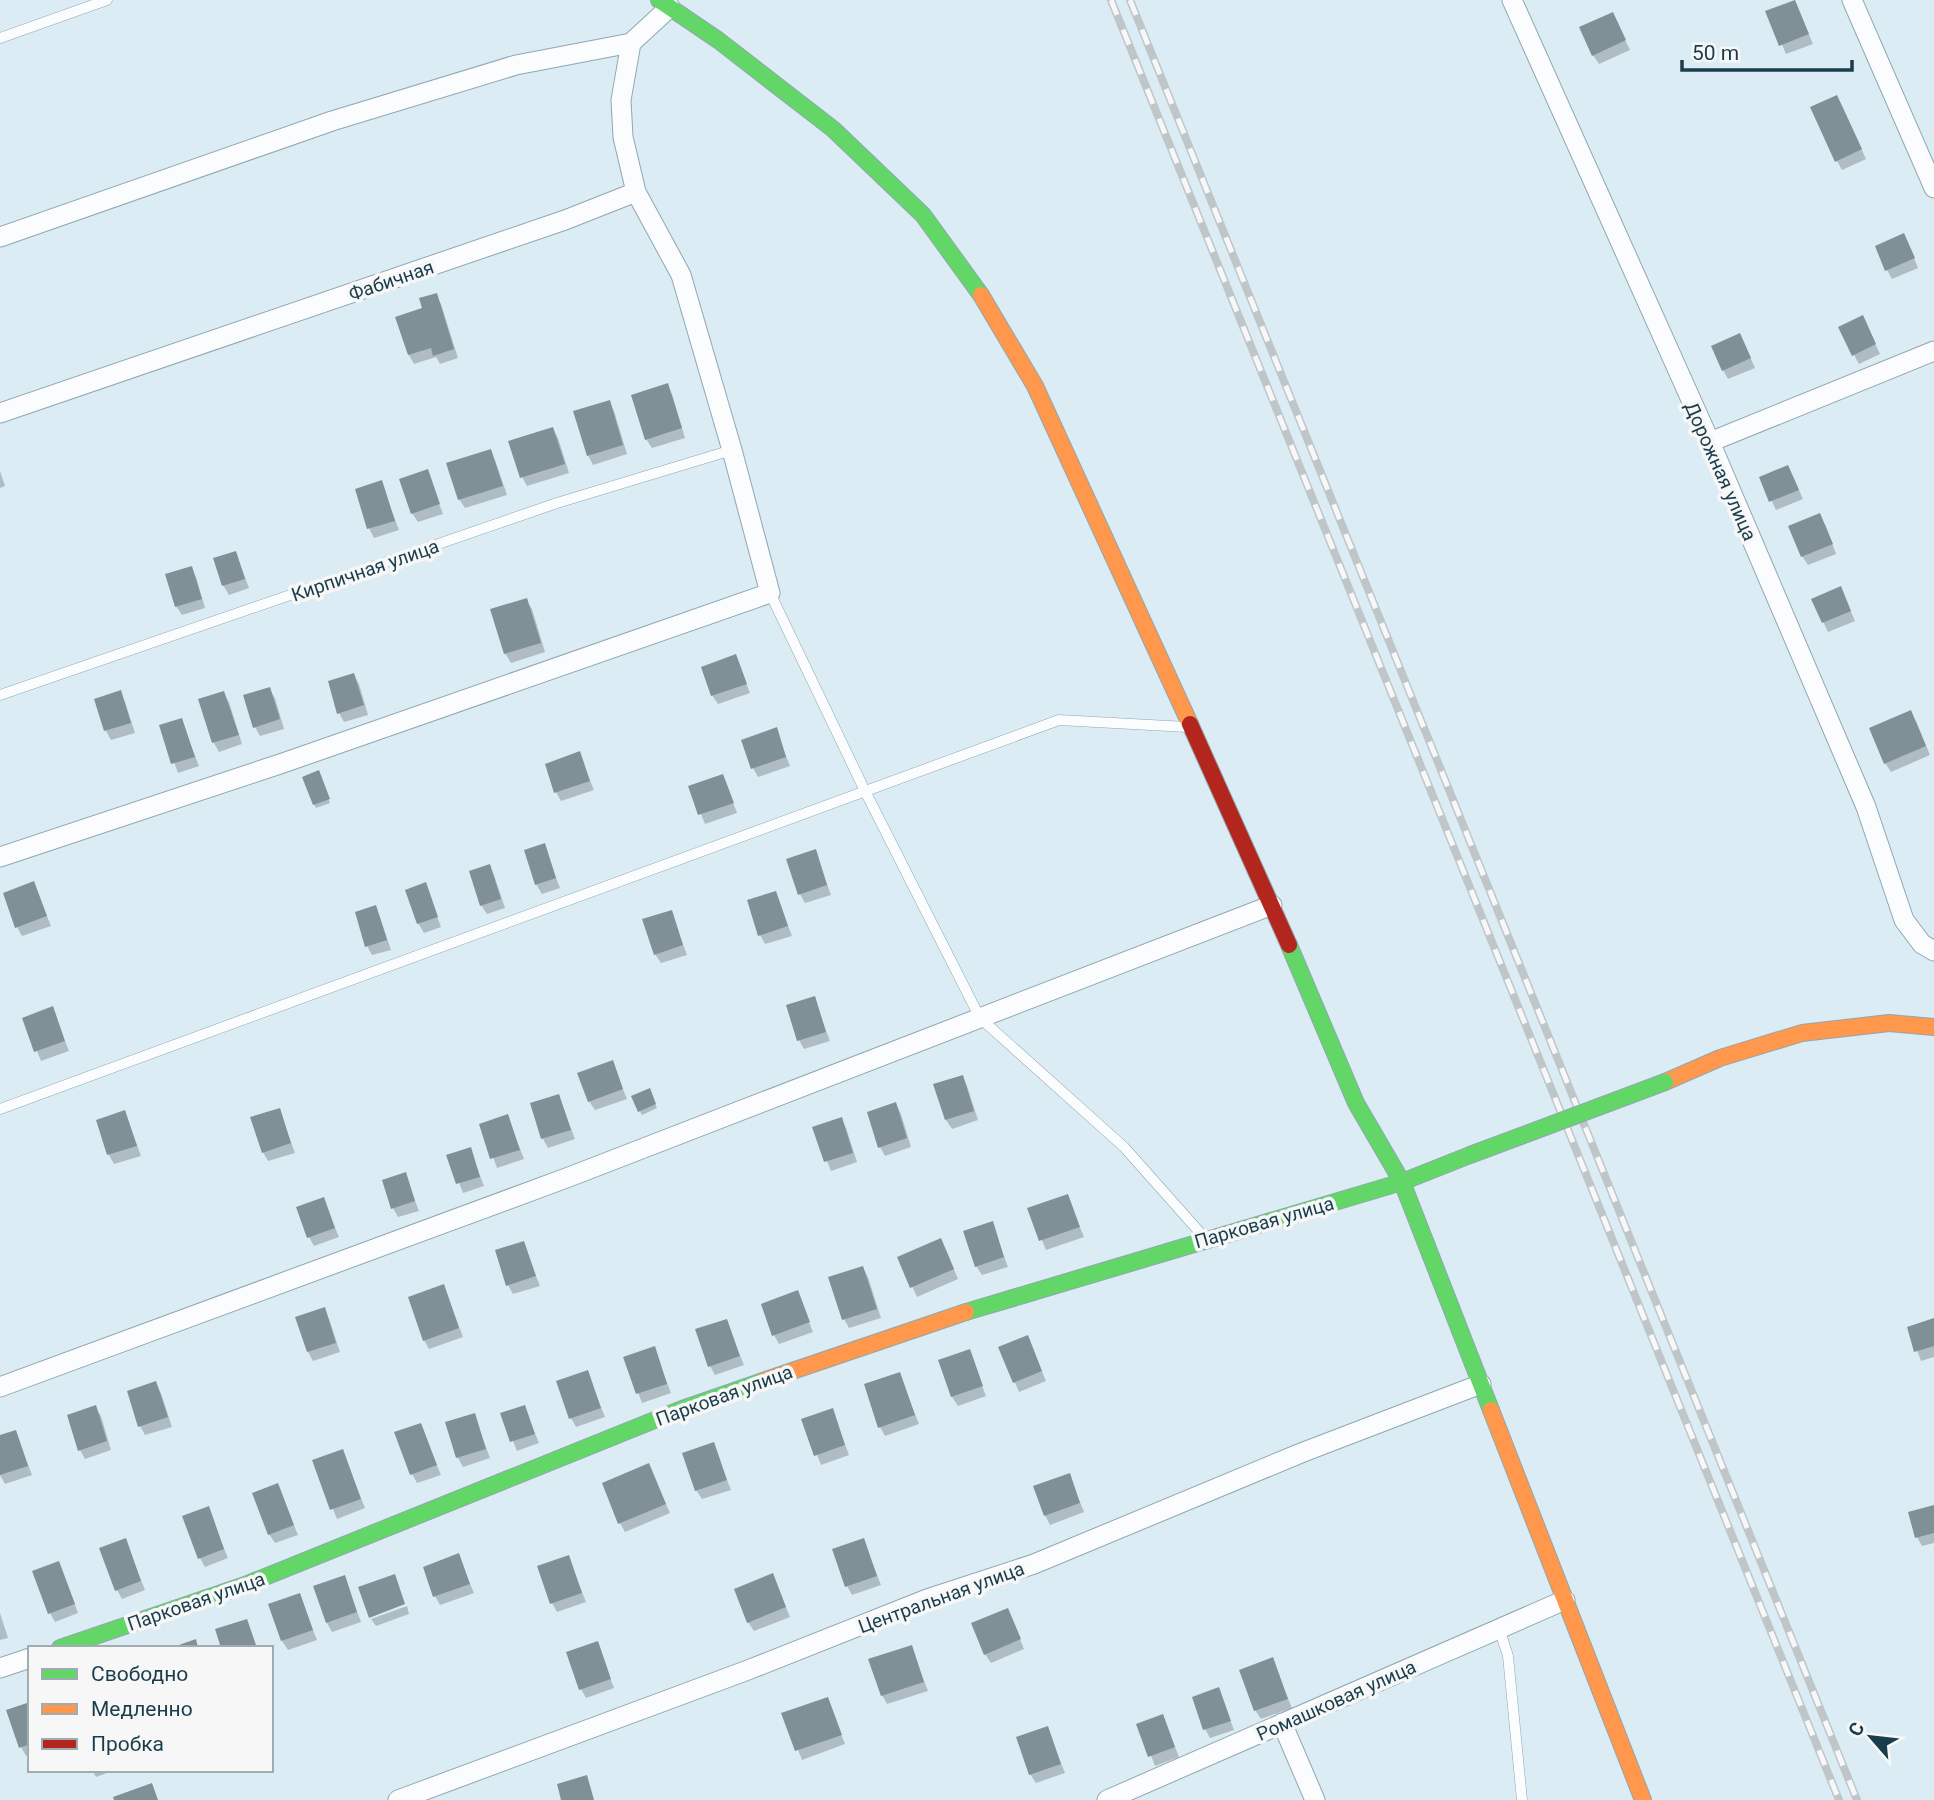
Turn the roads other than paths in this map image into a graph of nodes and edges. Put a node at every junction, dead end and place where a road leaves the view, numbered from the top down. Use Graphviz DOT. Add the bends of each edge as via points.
graph roads {
  1 [pos="107,0"];
  2 [pos="1512,0"];
  3 [pos="1852,0"];
  4 [pos="664,4"];
  5 [pos="0,38"];
  6 [pos="631,43"];
  7 [pos="1934,188"];
  8 [pos="636,192"];
  9 [pos="0,237"];
  10 [pos="1934,351"];
  11 [pos="0,414"];
  12 [pos="1710,442"];
  13 [pos="732,450"];
  14 [pos="770,593"];
  15 [pos="0,695"];
  16 [pos="1192,727"];
  17 [pos="865,791"];
  18 [pos="0,857"];
  19 [pos="1272,905"];
  20 [pos="1928,947"];
  21 [pos="980,1018"];
  22 [pos="1934,1027"];
  23 [pos="0,1109"];
  24 [pos="1402,1182"];
  25 [pos="1205,1239"];
  26 [pos="1480,1384"];
  27 [pos="0,1387"];
  28 [pos="1565,1600"];
  29 [pos="1499,1628"];
  30 [pos="66,1646"];
  31 [pos="28,1659"];
  32 [pos="0,1668"];
  33 [pos="1282,1723"];
  34 [pos="398,1800"];
  35 [pos="1107,1800"];
  36 [pos="1315,1800"];
  37 [pos="1521,1800"];
  38 [pos="1643,1800"];
  1 -- 5 [label="lane"];
  2 -- 12 [label="street, Дорожная улица"];
  3 -- 7 [label="street"];
  4 -- 6 [label="street"];
  4 -- 16 [label="street" via="833,130 923,215 980,293 1035,386"];
  6 -- 8 [label="street" via="621,100 622,138"];
  6 -- 9 [label="street" via="516,65 332,121"];
  8 -- 11 [label="street, Фабичная"];
  8 -- 13 [label="street" via="681,275"];
  10 -- 12 [label="street"];
  12 -- 20 [label="street, Дорожная улица" via="1866,807 1904,920"];
  13 -- 14 [label="street"];
  13 -- 15 [label="lane, Кирпичная улица" via="557,503"];
  14 -- 17 [label="lane"];
  14 -- 18 [label="street"];
  16 -- 17 [label="lane" via="1059,720"];
  16 -- 19 [label="street"];
  17 -- 21 [label="lane"];
  17 -- 23 [label="lane"];
  19 -- 21 [label="street"];
  19 -- 24 [label="street" via="1356,1103"];
  21 -- 25 [label="lane" via="1124,1147"];
  21 -- 27 [label="street" via="556,1182"];
  22 -- 24 [label="street, Парковая улица, bridge" via="1889,1023 1802,1033 1720,1058"];
  24 -- 25 [label="street, Парковая улица"];
  24 -- 26 [label="street"];
  25 -- 30 [label="street, Парковая улица" via="927,1324 682,1409 245,1585"];
  26 -- 28 [label="street"];
  26 -- 34 [label="street, Центральная улица" via="1034,1564 927,1599"];
  28 -- 29 [label="street, Ромашковая улица"];
  28 -- 38 [label="street"];
  29 -- 33 [label="street, Ромашковая улица"];
  29 -- 37 [label="lane" via="1508,1656"];
  31 -- 32 [label="street"];
  33 -- 35 [label="street, Ромашковая улица"];
  33 -- 36 [label="street"];
}
